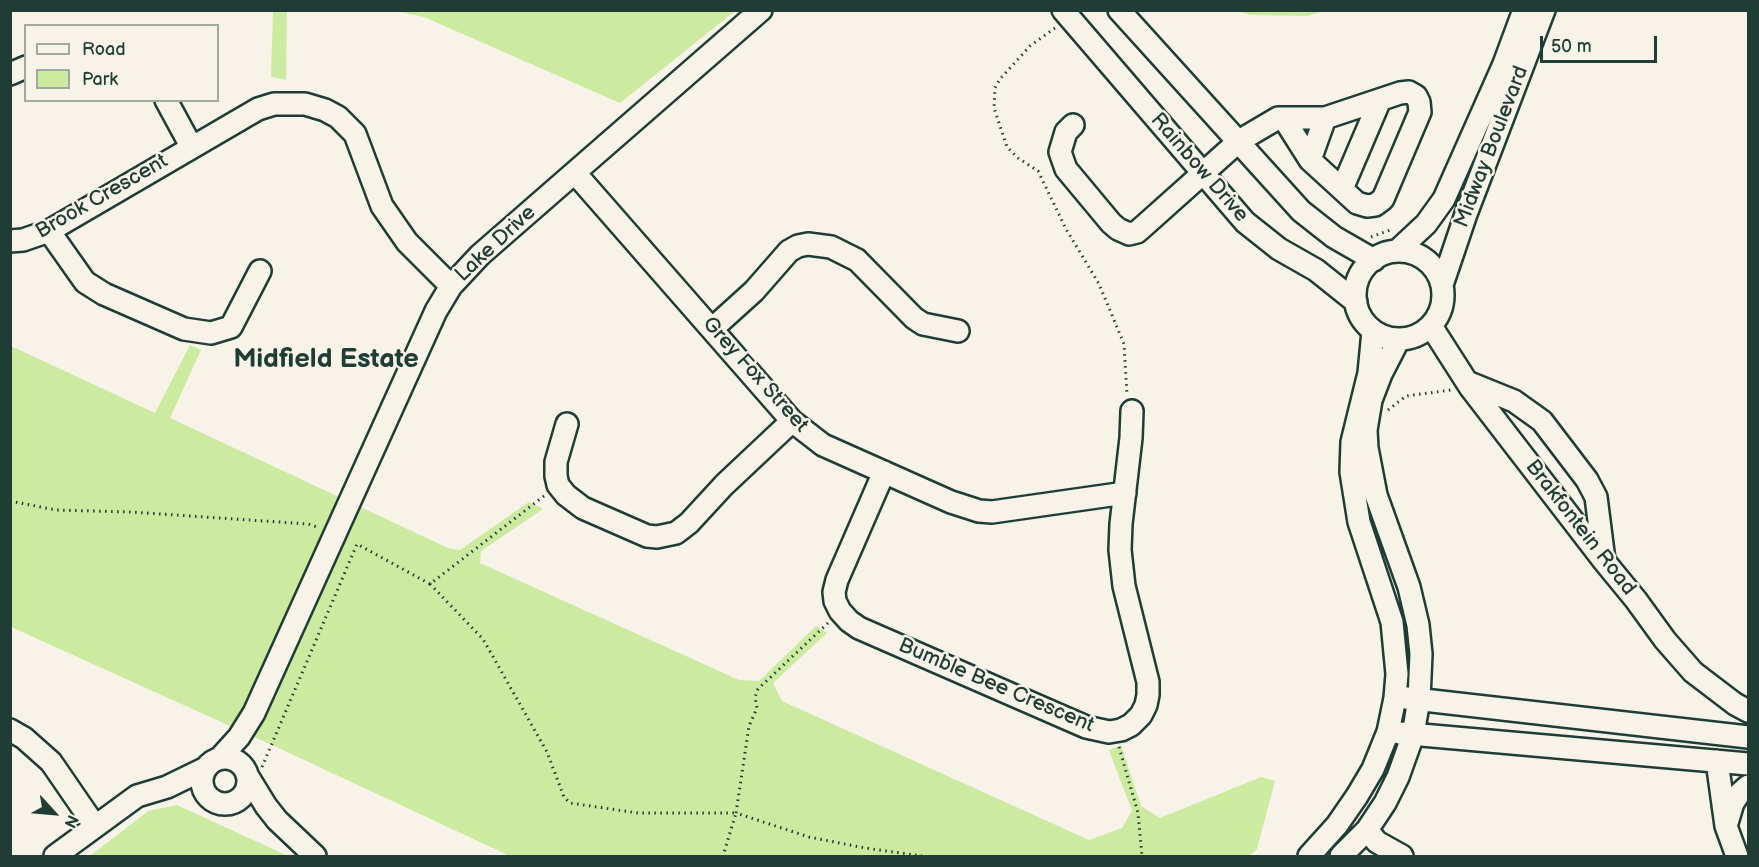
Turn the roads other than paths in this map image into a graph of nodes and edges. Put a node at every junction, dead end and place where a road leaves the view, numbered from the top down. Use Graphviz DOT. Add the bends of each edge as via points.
graph roads {
  1 [pos="761,10"];
  2 [pos="1119,10"];
  3 [pos="1524,10"];
  4 [pos="1544,10"];
  5 [pos="1066,14"];
  6 [pos="24,68"];
  7 [pos="10,74"];
  8 [pos="1380,100"];
  9 [pos="167,102"];
  10 [pos="1325,118"];
  11 [pos="1284,119"];
  12 [pos="1073,125"];
  13 [pos="1239,141"];
  14 [pos="192,146"];
  15 [pos="1310,160"];
  16 [pos="1203,173"];
  17 [pos="575,174"];
  18 [pos="1342,189"];
  19 [pos="49,231"];
  20 [pos="10,241"];
  21 [pos="1397,251"];
  22 [pos="1374,260"];
  23 [pos="260,271"];
  24 [pos="1442,285"];
  25 [pos="451,286"];
  26 [pos="1356,302"];
  27 [pos="1431,326"];
  28 [pos="712,329"];
  29 [pos="958,331"];
  30 [pos="1373,331"];
  31 [pos="1399,339"];
  32 [pos="1470,387"];
  33 [pos="1132,411"];
  34 [pos="792,420"];
  35 [pos="567,424"];
  36 [pos="884,472"];
  37 [pos="1125,493"];
  38 [pos="1604,561"];
  39 [pos="1395,698"];
  40 [pos="1419,699"];
  41 [pos="1749,711"];
  42 [pos="254,713"];
  43 [pos="1671,729"];
  44 [pos="10,730"];
  45 [pos="1388,732"];
  46 [pos="1413,735"];
  47 [pos="1749,737"];
  48 [pos="1737,761"];
  49 [pos="213,763"];
  50 [pos="248,777"];
  51 [pos="1749,786"];
  52 [pos="167,787"];
  53 [pos="205,793"];
  54 [pos="234,802"];
  55 [pos="95,826"];
  56 [pos="1726,826"];
  57 [pos="1367,830"];
  58 [pos="288,831"];
  59 [pos="56,856"];
  60 [pos="315,856"];
  61 [pos="1308,856"];
  62 [pos="1341,856"];
  63 [pos="1402,856"];
  64 [pos="1737,856"];
  1 -- 17 [label="street, Lake Drive"];
  2 -- 13 [label="street"];
  3 -- 21 [label="street, Midway Boulevard" via="1444,200 1426,224"];
  4 -- 24 [label="street, Midway Boulevard"];
  5 -- 16 [label="street, Rainbow Drive"];
  6 -- 7 [label="street"];
  8 -- 10 [label="street"];
  8 -- 18 [label="street"];
  8 -- 18 [label="street" via="1409,92 1416,96 1420,112 1383,199 1375,206 1366,206"];
  9 -- 14 [label="street, Brook Crescent"];
  10 -- 11 [label="street"];
  10 -- 15 [label="street"];
  11 -- 13 [label="street" via="1278,118"];
  11 -- 15 [label="street"];
  12 -- 16 [label="street" via="1061,143 1066,169 1111,223 1129,234 1137,232"];
  13 -- 16 [label="street"];
  13 -- 22 [label="street" via="1315,224"];
  14 -- 19 [label="street, Brook Crescent"];
  14 -- 25 [label="street, Brook Crescent" via="274,104 304,104 338,117 355,134 391,221"];
  15 -- 18 [label="street"];
  16 -- 26 [label="street, Rainbow Drive" via="1259,235 1316,270"];
  17 -- 25 [label="street, Lake Drive" via="480,255"];
  17 -- 28 [label="street, Grey Fox Street"];
  19 -- 20 [label="street, Brook Crescent"];
  19 -- 23 [label="street" via="85,282 184,329 211,333 231,327"];
  21 -- 22 [label="street, Midway Boulevard"];
  21 -- 24 [label="street" via="1425,260"];
  22 -- 26 [label="street" via="1359,278"];
  24 -- 27 [label="street, Midway Boulevard" via="1442,307"];
  25 -- 42 [label="street, Lake Drive" via="436,311"];
  26 -- 30 [label="street" via="1360,315"];
  27 -- 31 [label="street" via="1419,335"];
  27 -- 32 [label="street, Brakfontein Road"];
  28 -- 29 [label="street" via="754,291 789,251 808,244 831,247 857,260 923,324"];
  28 -- 34 [label="street, Grey Fox Street"];
  30 -- 31 [label="street"];
  30 -- 39 [label="street" via="1369,373 1352,442 1351,472 1359,522 1392,622"];
  31 -- 40 [label="street" via="1371,400 1366,430 1376,495 1409,587 1418,626"];
  32 -- 38 [label="street, Brakfontein Road"];
  32 -- 38 [label="street" via="1514,401 1542,421 1596,497"];
  33 -- 37 [label="street, Bumble Bee Crescent"];
  34 -- 35 [label="street" via="689,523 667,537 647,536 583,508 566,495 558,485 556,462"];
  34 -- 36 [label="street, Grey Fox Street" via="823,445"];
  36 -- 37 [label="street, Grey Fox Street" via="968,508 993,512"];
  36 -- 37 [label="street, Bumble Bee Crescent" via="837,580 834,592 840,611 859,628 1086,727 1114,731 1131,725 1146,705 1148,695 1122,570 1120,538"];
  38 -- 41 [label="street, Brakfontein Road" via="1693,672"];
  39 -- 40 [label="street"];
  39 -- 45 [label="street"];
  40 -- 43 [label="street"];
  40 -- 46 [label="street"];
  42 -- 49 [label="street, Lake Drive" via="239,737"];
  42 -- 50 [label="street, Lake Drive"];
  43 -- 47 [label="street"];
  43 -- 48 [label="street" via="1727,749"];
  44 -- 55 [label="street" via="51,762"];
  45 -- 46 [label="street"];
  45 -- 61 [label="street" via="1357,796"];
  46 -- 48 [label="street"];
  46 -- 57 [label="street" via="1398,777"];
  48 -- 56 [label="street"];
  49 -- 50 [label="street" via="233,760"];
  49 -- 52 [label="street"];
  49 -- 53 [label="street" via="202,780"];
  50 -- 54 [label="street" via="243,794"];
  50 -- 58 [label="street"];
  51 -- 56 [label="street" via="1733,803"];
  52 -- 53 [label="street"];
  52 -- 55 [label="street" via="137,796"];
  53 -- 54 [label="street" via="216,802"];
  54 -- 58 [label="street"];
  55 -- 59 [label="street"];
  56 -- 64 [label="street"];
  57 -- 62 [label="street"];
  57 -- 63 [label="street" via="1377,842"];
  58 -- 60 [label="street"];
}
